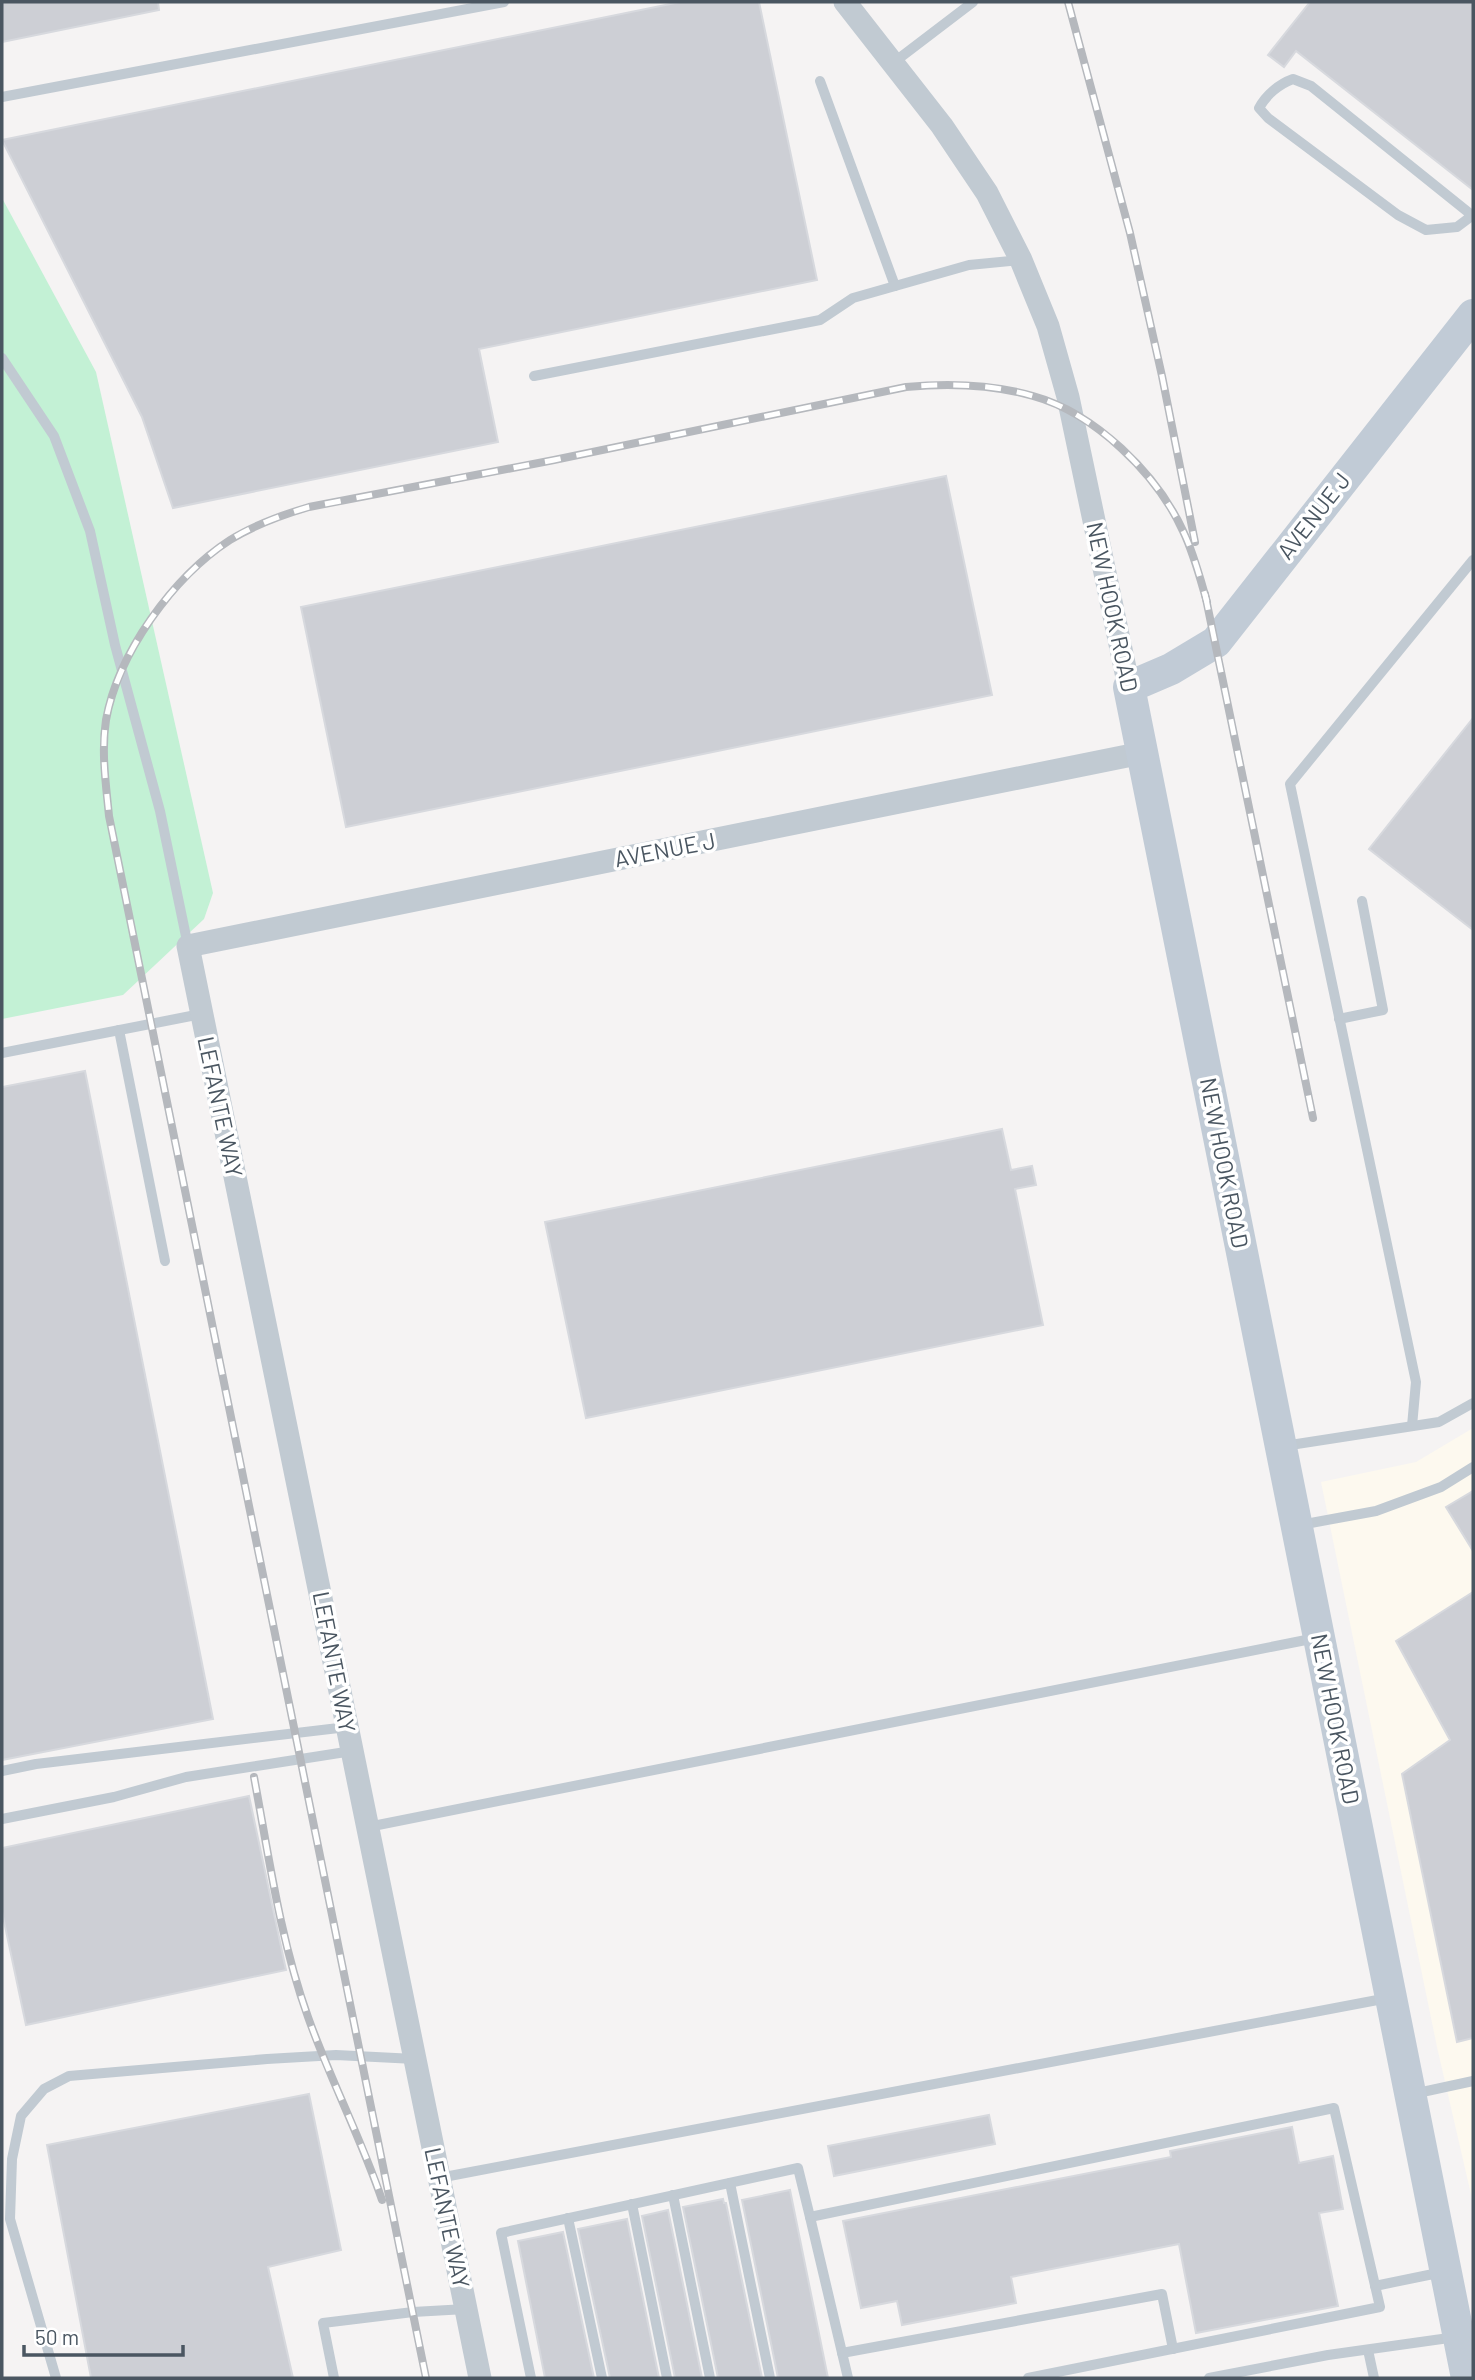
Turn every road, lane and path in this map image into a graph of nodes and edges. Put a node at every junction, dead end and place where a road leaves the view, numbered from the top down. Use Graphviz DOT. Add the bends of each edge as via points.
graph roads {
  1 [pos="504,2"];
  2 [pos="973,2"];
  3 [pos="853,7"];
  4 [pos="893,63"];
  5 [pos="820,81"];
  6 [pos="2,97"];
  7 [pos="1473,216"];
  8 [pos="1021,260"];
  9 [pos="895,286"];
  10 [pos="1473,315"];
  11 [pos="2,358"];
  12 [pos="534,376"];
  13 [pos="1473,560"];
  14 [pos="1129,687"];
  15 [pos="1142,753"];
  16 [pos="1362,901"];
  17 [pos="188,946"];
  18 [pos="201,1013"];
  19 [pos="1339,1019"];
  20 [pos="119,1030"];
  21 [pos="2,1053"];
  22 [pos="165,1261"];
  23 [pos="1473,1403"];
  24 [pos="1412,1426"];
  25 [pos="1281,1446"];
  26 [pos="1473,1467"];
  27 [pos="1297,1525"];
  28 [pos="1319,1638"];
  29 [pos="347,1727"];
  30 [pos="352,1751"];
  31 [pos="2,1771"];
  32 [pos="2,1819"];
  33 [pos="367,1827"];
  34 [pos="1391,1998"];
  35 [pos="415,2059"];
  36 [pos="1473,2081"];
  37 [pos="1410,2095"];
  38 [pos="439,2178"];
  39 [pos="730,2183"];
  40 [pos="673,2195"];
  41 [pos="632,2204"];
  42 [pos="810,2217"];
  43 [pos="568,2218"];
  44 [pos="1446,2272"];
  45 [pos="1375,2286"];
  46 [pos="466,2309"];
  47 [pos="1459,2337"];
  48 [pos="1173,2349"];
  49 [pos="1368,2350"];
  50 [pos="842,2353"];
  51 [pos="55,2378"];
  52 [pos="334,2378"];
  53 [pos="480,2378"];
  54 [pos="531,2378"];
  55 [pos="602,2378"];
  56 [pos="667,2378"];
  57 [pos="710,2378"];
  58 [pos="770,2378"];
  59 [pos="848,2378"];
  60 [pos="1028,2378"];
  61 [pos="1209,2378"];
  62 [pos="1374,2378"];
  63 [pos="1467,2378"];
  1 -- 6 [label="lane"];
  2 -- 4 [label="lane"];
  3 -- 4 [label="street, NEW HOOK ROAD"];
  4 -- 8 [label="street, NEW HOOK ROAD" via="987,193"];
  5 -- 9 [label="lane"];
  7 -- 7 [label="lane" via="1311,86 1293,79 1281,83 1259,108 1398,215 1426,230 1457,227"];
  8 -- 9 [label="lane" via="969,265"];
  8 -- 14 [label="street, NEW HOOK ROAD" via="1048,326 1068,397"];
  9 -- 12 [label="lane" via="853,298 820,320"];
  10 -- 14 [label="street, AVENUE J" via="1216,642"];
  11 -- 17 [label="lane" via="54,436 90,531 160,811"];
  13 -- 19 [label="lane" via="1290,784"];
  14 -- 15 [label="street, NEW HOOK ROAD"];
  15 -- 17 [label="street, AVENUE J"];
  15 -- 25 [label="street, NEW HOOK ROAD"];
  16 -- 19 [label="lane" via="1383,1010"];
  17 -- 18 [label="street, LEFANTE WAY"];
  18 -- 20 [label="lane"];
  18 -- 29 [label="street, LEFANTE WAY"];
  19 -- 24 [label="lane" via="1416,1382"];
  20 -- 21 [label="lane"];
  20 -- 22 [label="lane"];
  23 -- 24 [label="lane" via="1439,1422"];
  24 -- 25 [label="lane"];
  25 -- 27 [label="street, NEW HOOK ROAD"];
  26 -- 27 [label="lane" via="1441,1487 1376,1511"];
  27 -- 28 [label="street, NEW HOOK ROAD"];
  28 -- 33 [label="lane"];
  28 -- 34 [label="street, NEW HOOK ROAD"];
  29 -- 30 [label="street, LEFANTE WAY"];
  29 -- 31 [label="lane"];
  30 -- 32 [label="lane" via="187,1777"];
  30 -- 33 [label="street, LEFANTE WAY"];
  33 -- 35 [label="street, LEFANTE WAY"];
  34 -- 37 [label="street, NEW HOOK ROAD"];
  34 -- 38 [label="lane"];
  35 -- 38 [label="street, LEFANTE WAY"];
  35 -- 51 [label="lane" via="336,2055 267,2059 69,2076 44,2089 21,2116 12,2160 10,2219"];
  36 -- 37 [label="lane"];
  37 -- 44 [label="street, NEW HOOK ROAD"];
  38 -- 46 [label="street, LEFANTE WAY"];
  39 -- 40 [label="lane"];
  39 -- 42 [label="lane" via="799,2168"];
  39 -- 58 [label="lane"];
  40 -- 41 [label="lane"];
  40 -- 57 [label="lane"];
  41 -- 43 [label="lane"];
  41 -- 56 [label="lane"];
  42 -- 45 [label="lane" via="1334,2108"];
  42 -- 50 [label="lane"];
  43 -- 54 [label="lane" via="501,2233"];
  43 -- 55 [label="lane"];
  44 -- 45 [label="lane"];
  44 -- 47 [label="street, NEW HOOK ROAD"];
  45 -- 48 [label="lane" via="1380,2307"];
  46 -- 52 [label="lane" via="323,2323"];
  46 -- 53 [label="street, LEFANTE WAY"];
  47 -- 49 [label="lane"];
  47 -- 63 [label="street, NEW HOOK ROAD"];
  48 -- 50 [label="lane" via="1163,2294"];
  48 -- 60 [label="lane"];
  49 -- 61 [label="lane"];
  49 -- 62 [label="lane"];
  50 -- 59 [label="lane"];
}
